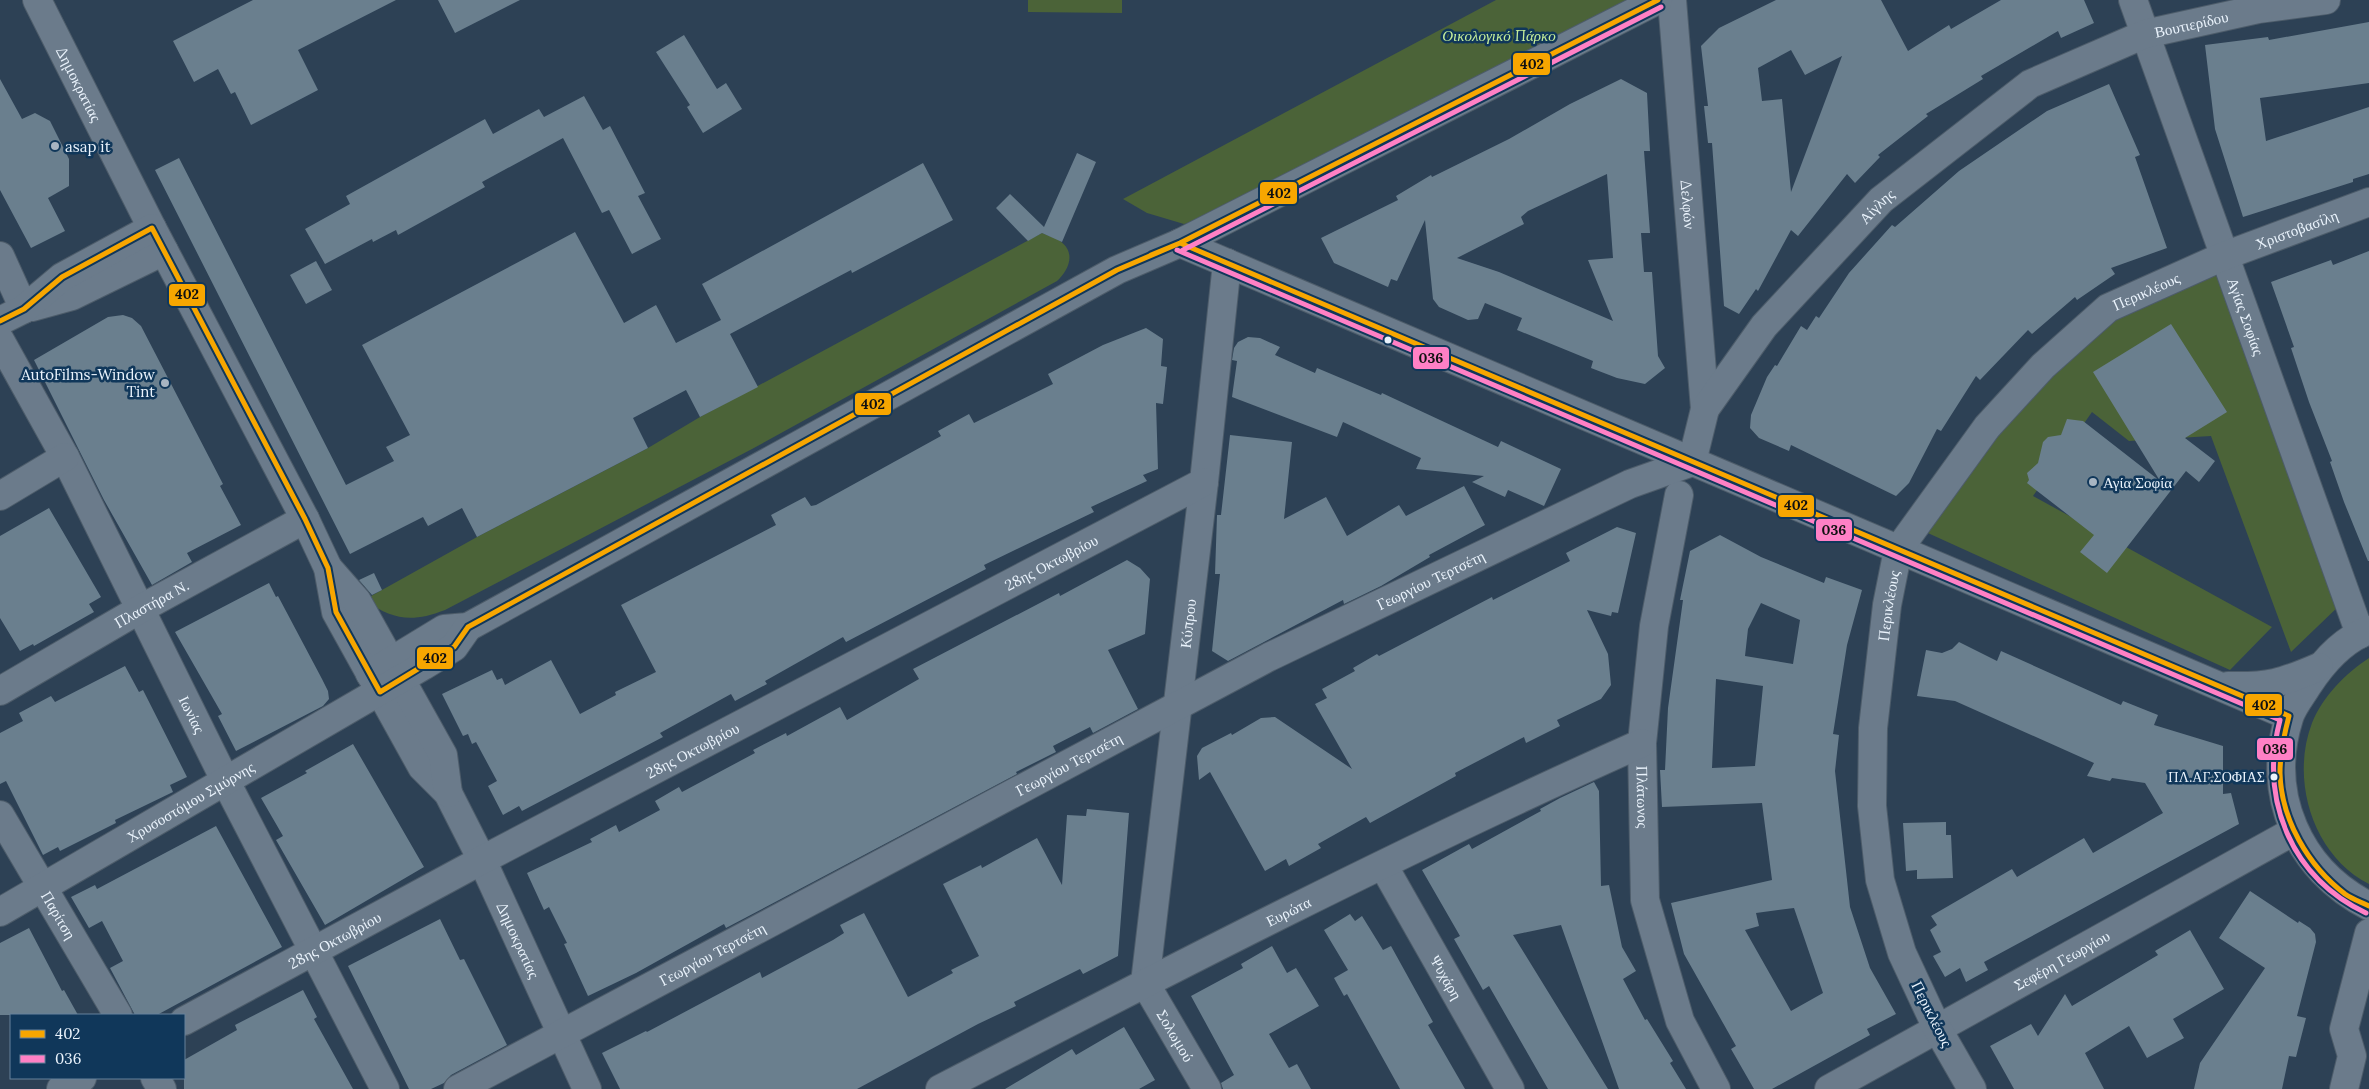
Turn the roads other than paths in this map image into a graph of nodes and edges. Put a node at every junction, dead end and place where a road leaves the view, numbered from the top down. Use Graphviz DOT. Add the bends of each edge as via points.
graph roads {
  1 [pos="37,0"];
  2 [pos="1658,0"];
  3 [pos="1672,0"];
  4 [pos="2132,0"];
  5 [pos="2326,0"];
  6 [pos="2145,34"];
  7 [pos="2369,202"];
  8 [pos="158,240"];
  9 [pos="1180,243"];
  10 [pos="0,256"];
  11 [pos="2224,256"];
  12 [pos="1227,263"];
  13 [pos="24,309"];
  14 [pos="0,322"];
  15 [pos="0,340"];
  16 [pos="1705,409"];
  17 [pos="65,458"];
  18 [pos="1692,462"];
  19 [pos="1204,482"];
  20 [pos="1680,495"];
  21 [pos="0,496"];
  22 [pos="305,519"];
  23 [pos="1898,550"];
  24 [pos="142,608"];
  25 [pos="2365,632"];
  26 [pos="2319,668"];
  27 [pos="385,676"];
  28 [pos="2216,685"];
  29 [pos="0,690"];
  30 [pos="1177,706"];
  31 [pos="2289,716"];
  32 [pos="1642,743"];
  33 [pos="225,780"];
  34 [pos="0,815"];
  35 [pos="2294,831"];
  36 [pos="482,860"];
  37 [pos="1383,865"];
  38 [pos="44,887"];
  39 [pos="2369,906"];
  40 [pos="0,912"];
  41 [pos="2369,933"];
  42 [pos="315,949"];
  43 [pos="1144,983"];
  44 [pos="117,1014"];
  45 [pos="185,1020"];
  46 [pos="1937,1028"];
  47 [pos="562,1035"];
  48 [pos="2361,1049"];
  49 [pos="80,1079"];
  50 [pos="61,1089"];
  51 [pos="385,1089"];
  52 [pos="458,1089"];
  53 [pos="587,1089"];
  54 [pos="940,1089"];
  55 [pos="1207,1089"];
  56 [pos="1510,1089"];
  57 [pos="1716,1089"];
  58 [pos="1829,1089"];
  59 [pos="1972,1089"];
  60 [pos="2344,1089"];
  1 -- 8 [label="street, Δημοκρατίας"];
  2 -- 9 [label="street"];
  3 -- 16 [label="street, Δελφών"];
  4 -- 6 [label="street, Αγίας Σοφίας"];
  5 -- 6 [label="street, Βουτιερίδου" via="2258,9"];
  6 -- 11 [label="street, Αγίας Σοφίας"];
  6 -- 16 [label="street, Αίγλης" via="2030,84 1882,200 1764,326"];
  7 -- 11 [label="street, Χριστοβασίλη"];
  8 -- 13 [label="street" via="72,296"];
  8 -- 22 [label="street, Δημοκρατίας"];
  9 -- 12 [label="street"];
  9 -- 27 [label="street, Χρυσοστόμου Σμύρνης" via="1117,270 468,627 444,629"];
  10 -- 13 [label="street"];
  11 -- 23 [label="street, Περικλέους" via="2108,308 2043,366 1987,427"];
  11 -- 25 [label="street, Αγίας Σοφίας"];
  12 -- 18 [label="street"];
  12 -- 19 [label="street, Κύπρου"];
  13 -- 14 [label="street"];
  15 -- 17 [label="street, Ιωνίας"];
  16 -- 18 [label="street, Αίγλης"];
  17 -- 21 [label="street"];
  17 -- 24 [label="street, Ιωνίας"];
  18 -- 23 [label="street"];
  18 -- 30 [label="street, Γεωργίου Τερτσέτη" via="1630,484 1269,657"];
  19 -- 30 [label="street, Κύπρου"];
  19 -- 36 [label="street, 28ης Οκτωβρίου"];
  20 -- 32 [label="street, Πλάτωνος" via="1654,626"];
  22 -- 24 [label="street, Πλαστήρα Ν."];
  22 -- 27 [label="street, Δημοκρατίας" via="328,568 357,601"];
  23 -- 28 [label="street"];
  23 -- 46 [label="street, Περικλέους" via="1887,605 1873,728 1872,806 1880,880 1902,953"];
  24 -- 29 [label="street, Πλαστήρα Ν."];
  24 -- 33 [label="street, Ιωνίας"];
  25 -- 26 [label="street" via="2330,655"];
  26 -- 28 [label="street" via="2281,683"];
  26 -- 31 [label="street"];
  27 -- 33 [label="street, Χρυσοστόμου Σμύρνης"];
  27 -- 36 [label="street, Δημοκρατίας" via="443,755 448,793"];
  28 -- 31 [label="street"];
  30 -- 43 [label="street, Κύπρου"];
  30 -- 47 [label="street, Γεωργίου Τερτσέτη"];
  31 -- 35 [label="street" via="2280,754 2282,794"];
  32 -- 37 [label="street, Ευρώτα"];
  32 -- 57 [label="street, Πλάτωνος" via="1645,900 1680,1021"];
  33 -- 38 [label="street, Χρυσοστόμου Σμύρνης"];
  33 -- 42 [label="street, Ιωνίας"];
  34 -- 38 [label="street, Παρίτση"];
  35 -- 39 [label="street" via="2315,866 2345,894"];
  35 -- 46 [label="street, Σεφέρη Γεωργίου"];
  36 -- 42 [label="street, 28ης Οκτωβρίου"];
  36 -- 47 [label="street, Δημοκρατίας"];
  37 -- 43 [label="street, Ευρώτα"];
  37 -- 56 [label="street, Ψυχάρη"];
  38 -- 40 [label="street, Χρυσοστόμου Σμύρνης"];
  38 -- 44 [label="street, Παρίτση"];
  41 -- 48 [label="street" via="2344,1029"];
  42 -- 45 [label="street, 28ης Οκτωβρίου"];
  42 -- 51 [label="street, Ιωνίας"];
  43 -- 54 [label="street, Ευρώτα"];
  43 -- 55 [label="street, Σολωμού"];
  46 -- 58 [label="street, Σεφέρη Γεωργίου"];
  46 -- 59 [label="street, Περικλέους"];
  47 -- 52 [label="street, Γεωργίου Τερτσέτη"];
  47 -- 53 [label="street, Δημοκρατίας"];
  48 -- 60 [label="street"];
  49 -- 50 [label="street"];
}
